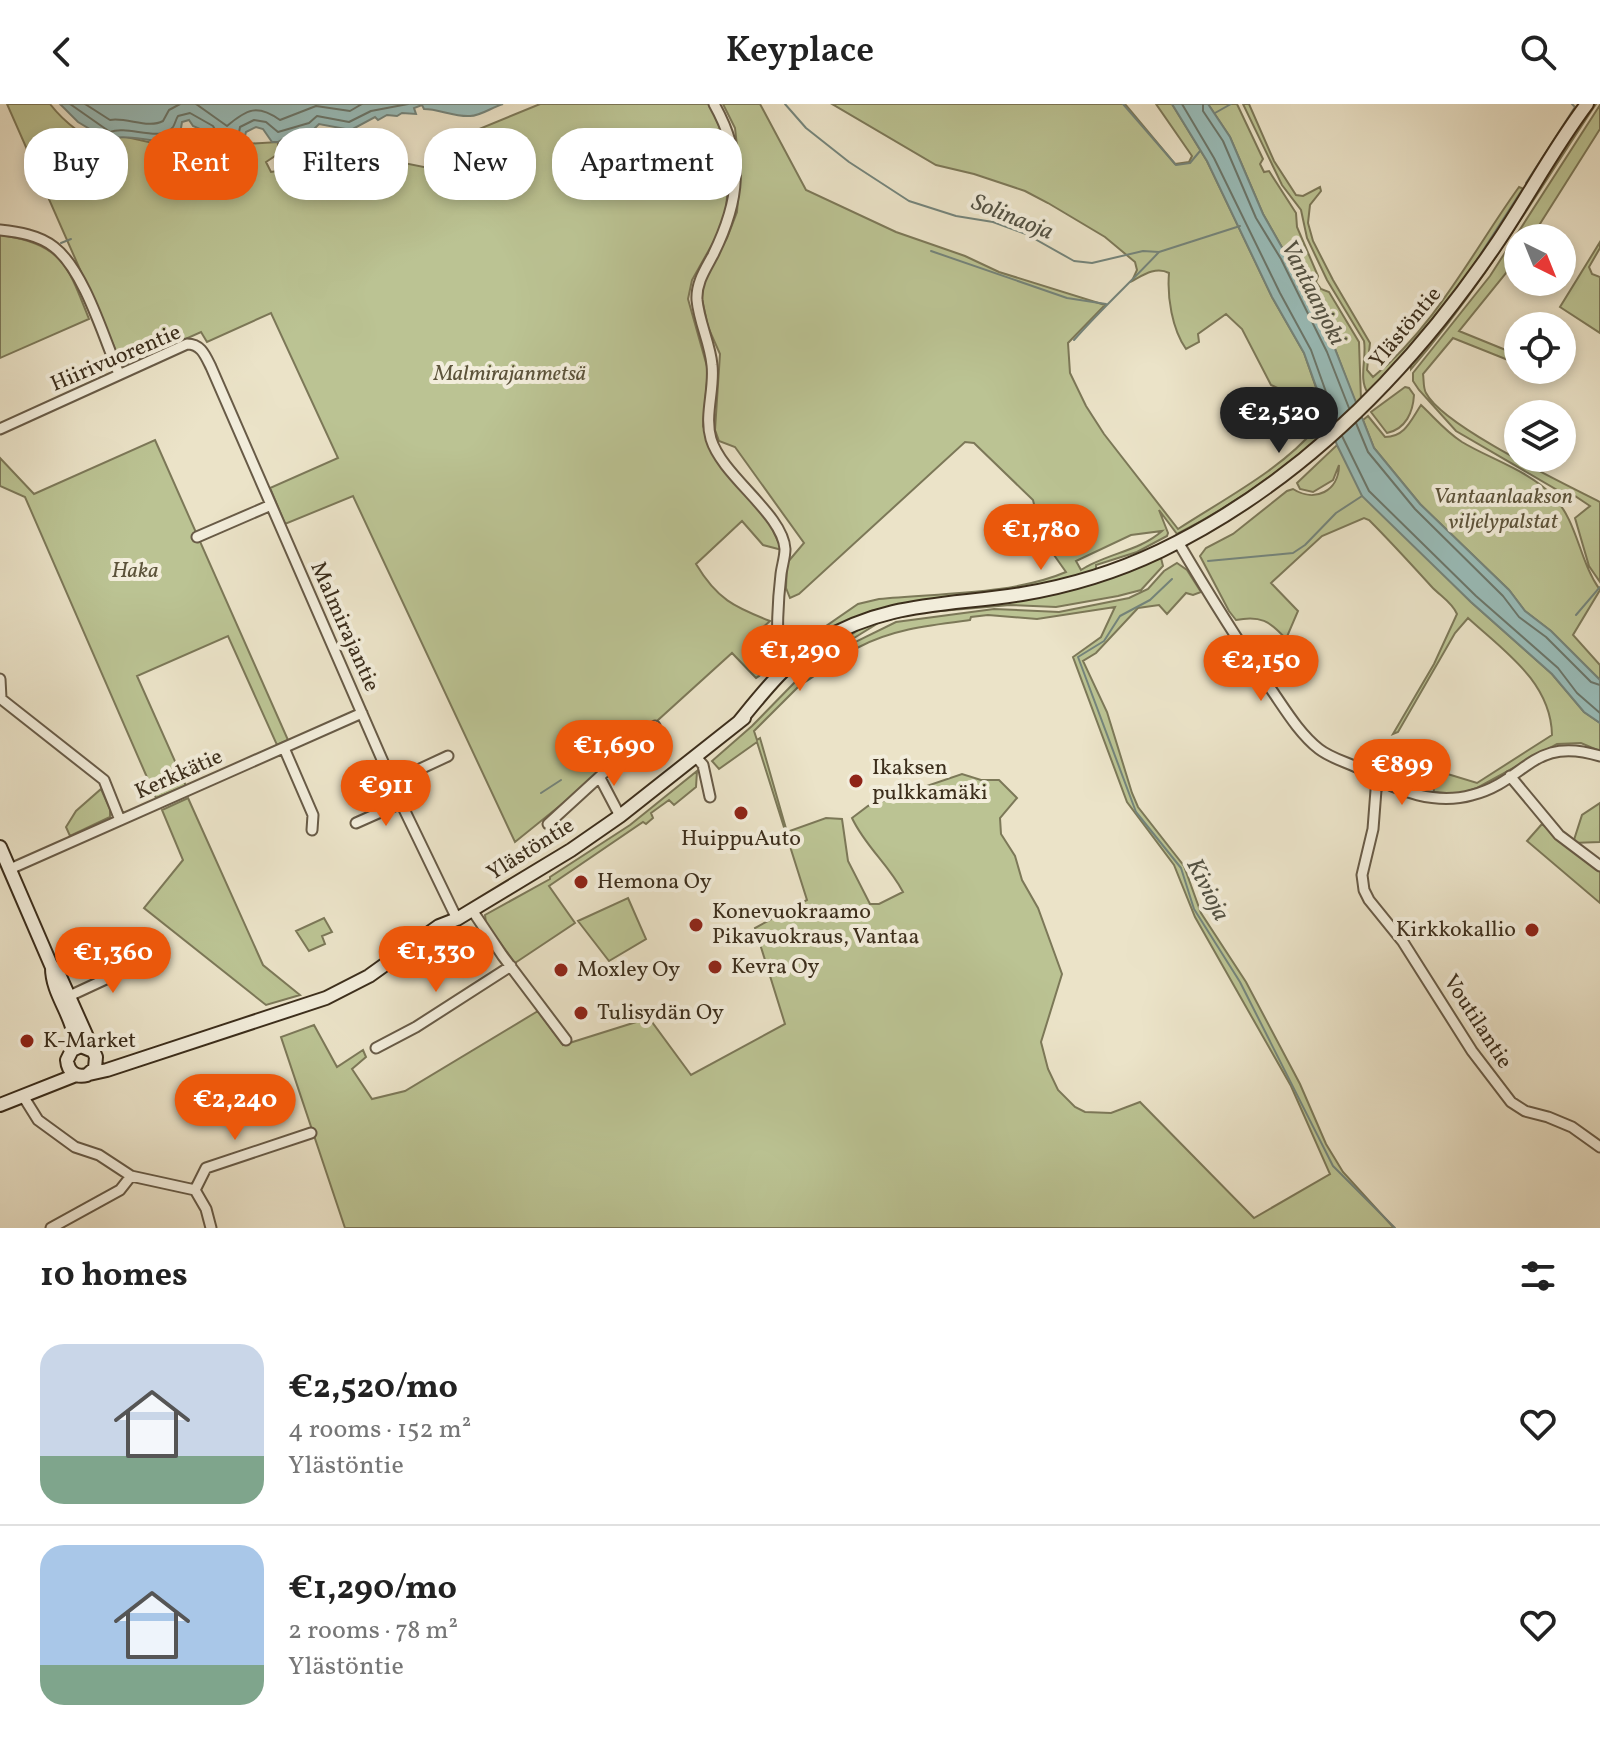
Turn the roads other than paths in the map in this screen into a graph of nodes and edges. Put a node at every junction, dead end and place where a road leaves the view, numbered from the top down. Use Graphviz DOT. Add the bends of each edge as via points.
graph roads {
  1 [pos="714,104"];
  2 [pos="1587,104"];
  3 [pos="0,230"];
  4 [pos="201,349"];
  5 [pos="119,374"];
  6 [pos="0,429"];
  7 [pos="271,505"];
  8 [pos="197,537"];
  9 [pos="1178,542"];
  10 [pos="792,669"];
  11 [pos="0,679"];
  12 [pos="0,698"];
  13 [pos="362,713"];
  14 [pos="655,726"];
  15 [pos="284,748"];
  16 [pos="448,756"];
  17 [pos="1600,756"];
  18 [pos="696,757"];
  19 [pos="1510,776"];
  20 [pos="600,778"];
  21 [pos="392,782"];
  22 [pos="1380,782"];
  23 [pos="710,797"];
  24 [pos="401,803"];
  25 [pos="620,816"];
  26 [pos="120,820"];
  27 [pos="356,823"];
  28 [pos="548,824"];
  29 [pos="312,830"];
  30 [pos="0,847"];
  31 [pos="1600,866"];
  32 [pos="10,869"];
  33 [pos="472,910"];
  34 [pos="457,919"];
  35 [pos="149,959"];
  36 [pos="511,966"];
  37 [pos="65,998"];
  38 [pos="566,1040"];
  39 [pos="376,1048"];
  40 [pos="70,1054"];
  41 [pos="94,1054"];
  42 [pos="122,1064"];
  43 [pos="89,1074"];
  44 [pos="76,1075"];
  45 [pos="48,1084"];
  46 [pos="23,1096"];
  47 [pos="0,1105"];
  48 [pos="311,1133"];
  49 [pos="1600,1147"];
  50 [pos="131,1176"];
  51 [pos="195,1190"];
  52 [pos="51,1228"];
  53 [pos="211,1228"];
  1 -- 10 [label="street" via="726,124 735,168 730,219 697,291 713,368 711,440 781,534 785,550 779,641 781,657"];
  2 -- 9 [label="main road, Ylästöntie" via="1454,304 1415,352 1324,443 1258,493"];
  3 -- 5 [label="street" via="48,243 70,262"];
  4 -- 5 [label="street, Hiirivuorentie" via="187,344"];
  4 -- 7 [label="street, Malmirajantie"];
  5 -- 6 [label="street, Hiirivuorentie"];
  7 -- 8 [label="street"];
  7 -- 13 [label="street, Malmirajantie"];
  9 -- 10 [label="main road, Ylästöntie" via="1069,585 908,607 865,619"];
  9 -- 22 [label="street" via="1307,738 1329,756"];
  10 -- 18 [label="main road, Ylästöntie" via="762,705"];
  11 -- 12 [label="street"];
  12 -- 26 [label="street" via="104,780"];
  13 -- 15 [label="street, Kerkkätie"];
  13 -- 21 [label="street, Malmirajantie"];
  14 -- 20 [label="street"];
  15 -- 26 [label="street, Kerkkätie"];
  15 -- 29 [label="street" via="313,815"];
  16 -- 21 [label="street"];
  17 -- 19 [label="street" via="1558,750"];
  18 -- 23 [label="street"];
  18 -- 25 [label="main road, Ylästöntie"];
  19 -- 22 [label="street" via="1476,795 1447,798"];
  19 -- 31 [label="street" via="1559,835"];
  20 -- 25 [label="street"];
  20 -- 28 [label="street"];
  21 -- 24 [label="street, Malmirajantie"];
  22 -- 49 [label="street, Voutilantie" via="1362,875 1369,900 1511,1102 1572,1127"];
  24 -- 27 [label="street"];
  24 -- 34 [label="street, Malmirajantie"];
  25 -- 33 [label="main road, Ylästöntie"];
  26 -- 32 [label="street, Kerkkätie"];
  30 -- 32 [label="main road"];
  32 -- 37 [label="main road"];
  33 -- 34 [label="main road, Ylästöntie"];
  33 -- 36 [label="street"];
  34 -- 42 [label="main road, Ylästöntie" via="428,943 326,998"];
  35 -- 37 [label="street"];
  36 -- 38 [label="street"];
  36 -- 39 [label="street"];
  37 -- 40 [label="main road" via="74,1032"];
  37 -- 41 [label="main road"];
  40 -- 41 [label="main road" via="85,1047"];
  40 -- 44 [label="main road" via="69,1070"];
  40 -- 45 [label="main road, Ylästöntie"];
  41 -- 42 [label="main road"];
  41 -- 43 [label="main road" via="96,1066"];
  42 -- 43 [label="main road, Ylästöntie"];
  43 -- 44 [label="main road, Ylästöntie"];
  44 -- 45 [label="main road, Ylästöntie"];
  45 -- 46 [label="main road, Ylästöntie"];
  46 -- 47 [label="main road, Ylästöntie"];
  46 -- 50 [label="street" via="38,1120 66,1142"];
  48 -- 51 [label="street" via="206,1168"];
  50 -- 51 [label="street"];
  50 -- 52 [label="street" via="120,1190"];
  51 -- 53 [label="street"];
}
